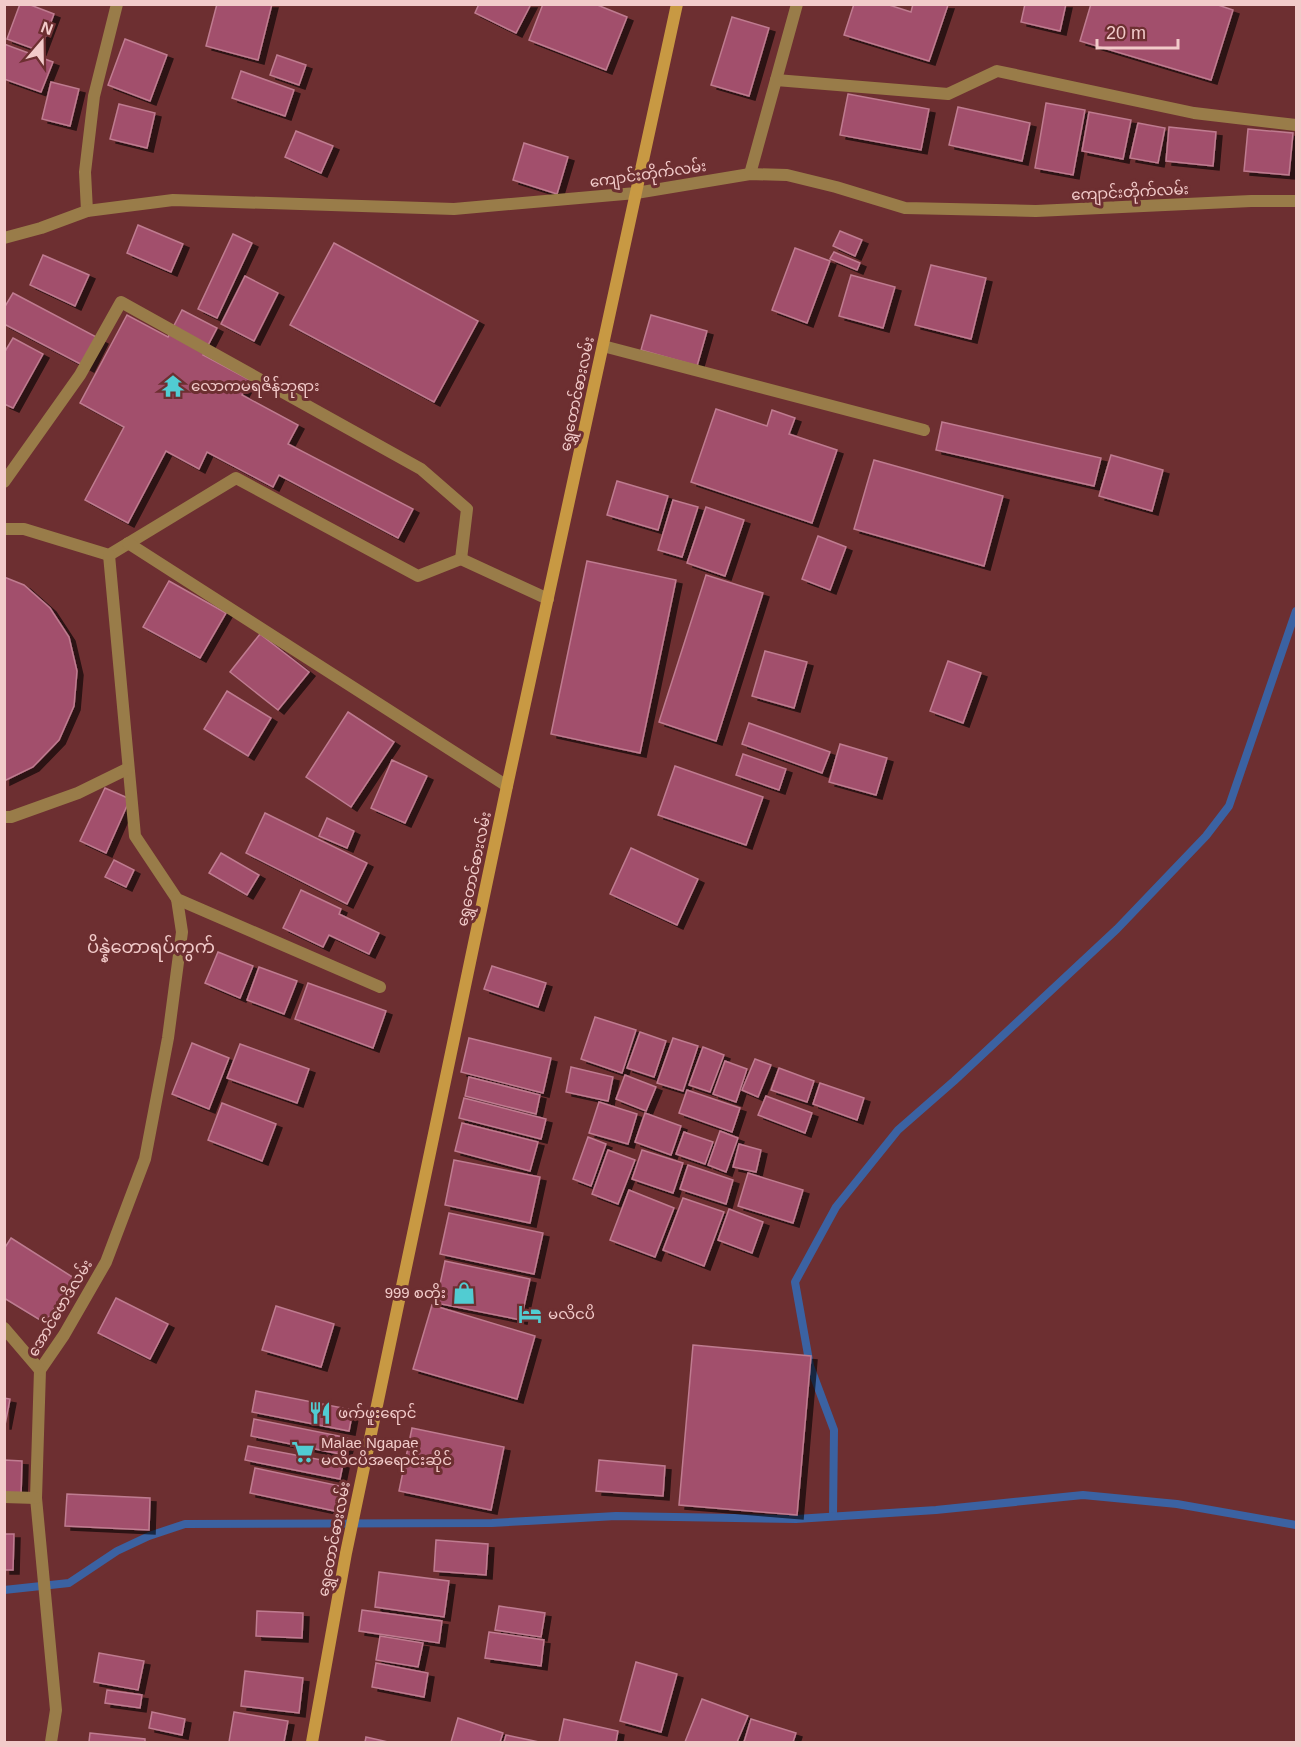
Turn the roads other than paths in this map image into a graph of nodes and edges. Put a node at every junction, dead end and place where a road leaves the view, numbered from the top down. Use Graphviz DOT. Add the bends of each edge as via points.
graph roads {
  1 [pos="117,4"];
  2 [pos="677,4"];
  3 [pos="797,4"];
  4 [pos="776,80"];
  5 [pos="1296,125"];
  6 [pos="750,174"];
  7 [pos="636,193"];
  8 [pos="1296,201"];
  9 [pos="87,211"];
  10 [pos="4,238"];
  11 [pos="603,346"];
  12 [pos="924,430"];
  13 [pos="4,482"];
  14 [pos="4,529"];
  15 [pos="128,543"];
  16 [pos="109,555"];
  17 [pos="461,559"];
  18 [pos="548,599"];
  19 [pos="127,770"];
  20 [pos="507,786"];
  21 [pos="4,817"];
  22 [pos="177,899"];
  23 [pos="380,987"];
  24 [pos="4,1328"];
  25 [pos="40,1370"];
  26 [pos="4,1497"];
  27 [pos="36,1498"];
  28 [pos="51,1743"];
  29 [pos="312,1743"];
  1 -- 9 [label="street" via="94,96 85,172"];
  2 -- 7 [label="street, ရွှေတောင်ဓားလမ်း"];
  3 -- 4 [label="street"];
  4 -- 5 [label="street" via="948,94 997,71 1194,113"];
  4 -- 6 [label="street"];
  6 -- 7 [label="street, ကျောင်းတိုက်လမ်း"];
  6 -- 8 [label="street, ကျောင်းတိုက်လမ်း" via="787,175 905,208 1036,211"];
  7 -- 9 [label="street, ကျောင်းတိုက်လမ်း" via="454,210 173,200"];
  7 -- 11 [label="street, ရွှေတောင်ဓားလမ်း"];
  9 -- 10 [label="street, ကျောင်းတိုက်လမ်း"];
  11 -- 12 [label="street"];
  11 -- 18 [label="street, ရွှေတောင်ဓားလမ်း"];
  13 -- 17 [label="street" via="80,375 121,302 421,469 467,509"];
  14 -- 16 [label="street" via="24,529"];
  15 -- 16 [label="street"];
  15 -- 17 [label="street" via="236,478 418,576"];
  15 -- 20 [label="street"];
  16 -- 19 [label="street"];
  17 -- 18 [label="street"];
  18 -- 20 [label="street, ရွှေတောင်ဓားလမ်း"];
  19 -- 21 [label="street" via="78,793"];
  19 -- 22 [label="street" via="135,836"];
  20 -- 29 [label="street, ရွှေတောင်ဓားလမ်း" via="346,1553"];
  22 -- 23 [label="street"];
  22 -- 25 [label="street, အောင်ဗောဒိလမ်း" via="182,932 168,1038 145,1159 106,1262"];
  24 -- 25 [label="street"];
  25 -- 27 [label="street, အောင်ဗောဒိလမ်း"];
  26 -- 27 [label="street"];
  27 -- 28 [label="street, အောင်ဗောဒိလမ်း" via="56,1710"];
}
